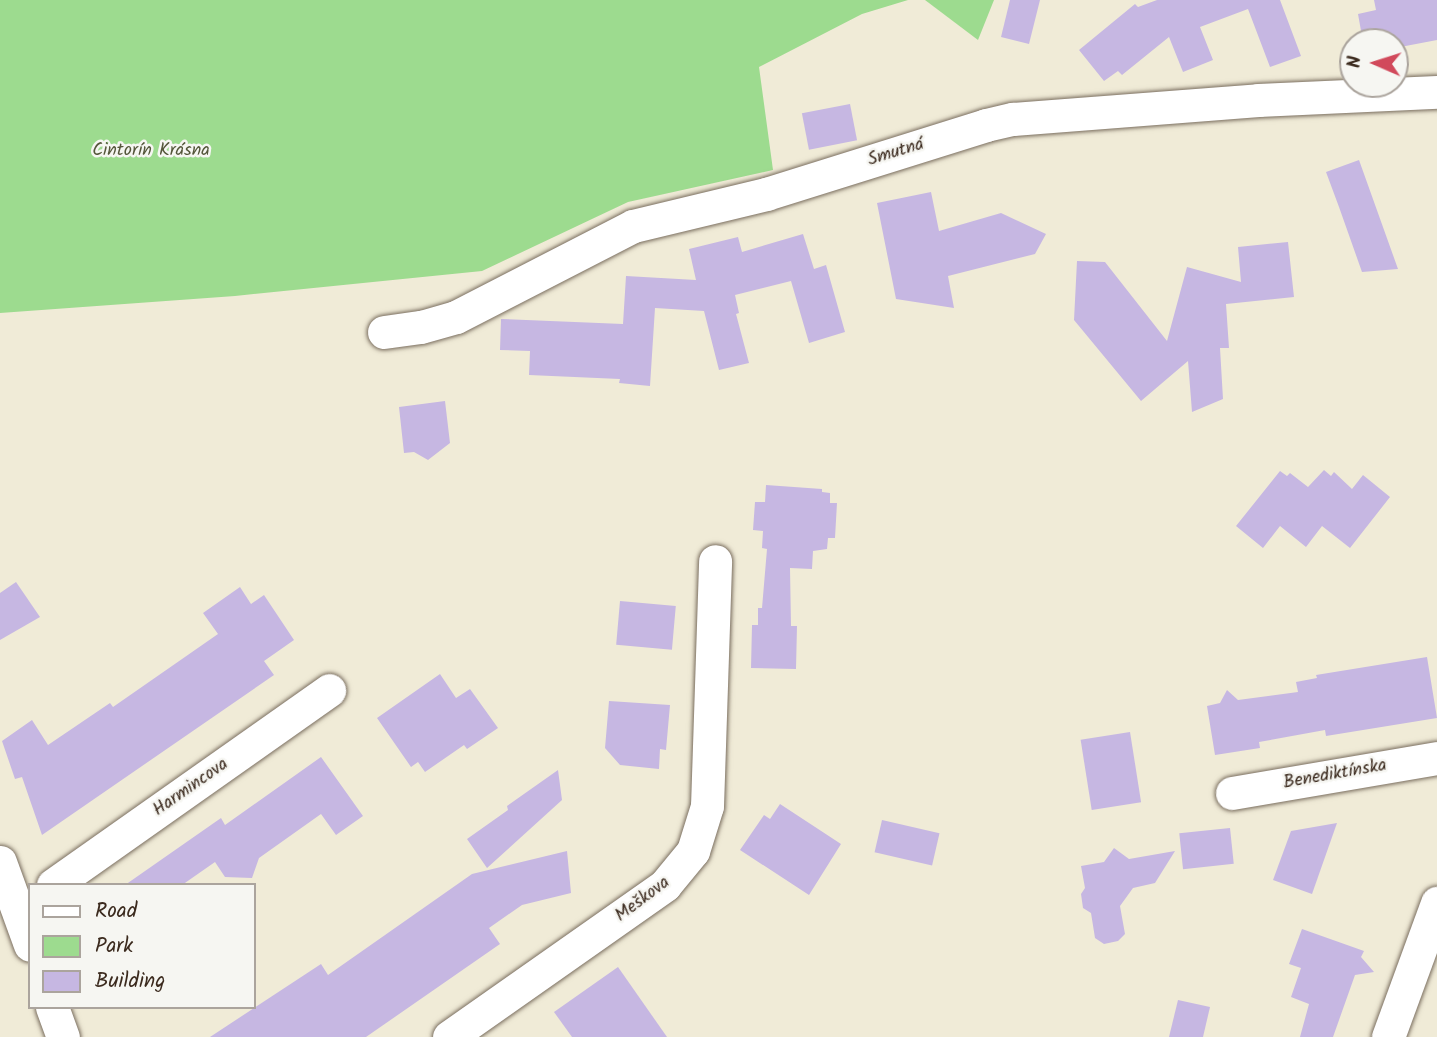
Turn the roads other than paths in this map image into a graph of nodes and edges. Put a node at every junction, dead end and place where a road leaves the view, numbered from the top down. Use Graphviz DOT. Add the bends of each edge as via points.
graph roads {
  1 [pos="1437,92"];
  2 [pos="384,332"];
  3 [pos="715,561"];
  4 [pos="329,690"];
  5 [pos="1437,758"];
  6 [pos="1233,793"];
  7 [pos="0,862"];
  8 [pos="56,883"];
  9 [pos="1437,903"];
  10 [pos="23,905"];
  11 [pos="28,934"];
  12 [pos="53,1009"];
  13 [pos="63,1037"];
  14 [pos="449,1037"];
  15 [pos="1388,1037"];
  1 -- 2 [label="street, Smutná" via="1258,100 1013,119 986,125 766,194 633,226 456,317"];
  3 -- 14 [label="street, Meškova" via="707,806 693,851 666,885"];
  4 -- 8 [label="street, Harmincova"];
  5 -- 6 [label="street, Benediktínska"];
  7 -- 10 [label="street"];
  9 -- 15 [label="street"];
  10 -- 11 [label="street"];
  12 -- 13 [label="street"];
}
